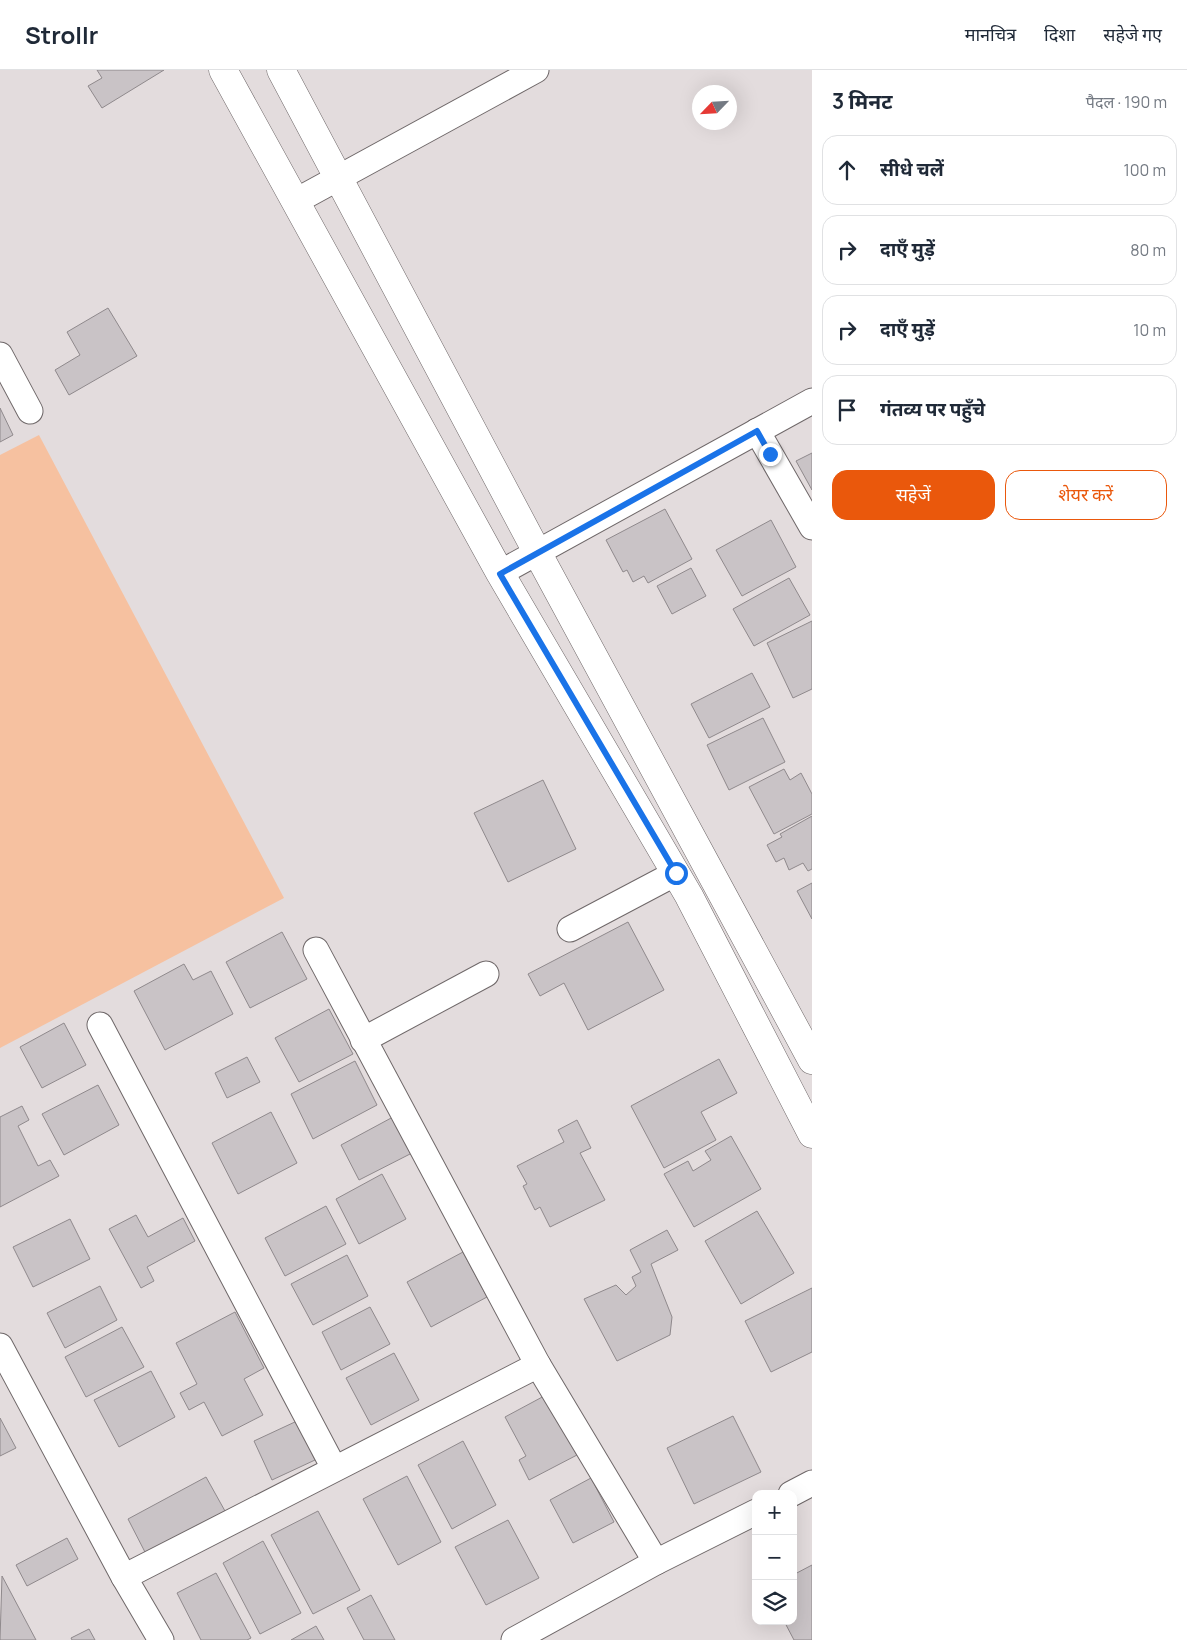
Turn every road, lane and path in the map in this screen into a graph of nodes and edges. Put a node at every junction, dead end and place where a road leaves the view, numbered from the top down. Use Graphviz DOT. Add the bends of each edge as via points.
graph roads {
  1 [pos="223,70"];
  2 [pos="281,70"];
  3 [pos="536,70"];
  4 [pos="340,178"];
  5 [pos="296,201"];
  6 [pos="0,355"];
  7 [pos="812,401"];
  8 [pos="30,411"];
  9 [pos="757,431"];
  10 [pos="812,527"];
  11 [pos="536,552"];
  12 [pos="500,574"];
  13 [pos="676,873"];
  14 [pos="570,929"];
  15 [pos="316,950"];
  16 [pos="486,974"];
  17 [pos="100,1025"];
  18 [pos="363,1040"];
  19 [pos="812,1060"];
  20 [pos="812,1134"];
  21 [pos="0,1346"];
  22 [pos="538,1365"];
  23 [pos="334,1468"];
  24 [pos="812,1483"];
  25 [pos="797,1491"];
  26 [pos="752,1514"];
  27 [pos="656,1562"];
  28 [pos="124,1577"];
  29 [pos="161,1640"];
  30 [pos="514,1640"];
  1 -- 5 [label="street"];
  2 -- 4 [label="street"];
  3 -- 4 [label="street"];
  4 -- 5 [label="street"];
  4 -- 11 [label="street"];
  5 -- 12 [label="street"];
  6 -- 8 [label="street"];
  7 -- 9 [label="street"];
  9 -- 10 [label="street"];
  9 -- 11 [label="street"];
  11 -- 12 [label="street"];
  11 -- 19 [label="street"];
  12 -- 13 [label="street"];
  13 -- 14 [label="street"];
  13 -- 20 [label="street"];
  15 -- 18 [label="street"];
  16 -- 18 [label="street"];
  17 -- 23 [label="street"];
  18 -- 22 [label="street"];
  21 -- 28 [label="street"];
  22 -- 23 [label="street"];
  22 -- 27 [label="street"];
  23 -- 28 [label="street"];
  24 -- 25 [label="street"];
  26 -- 27 [label="street"];
  27 -- 30 [label="street"];
  28 -- 29 [label="street"];
}
